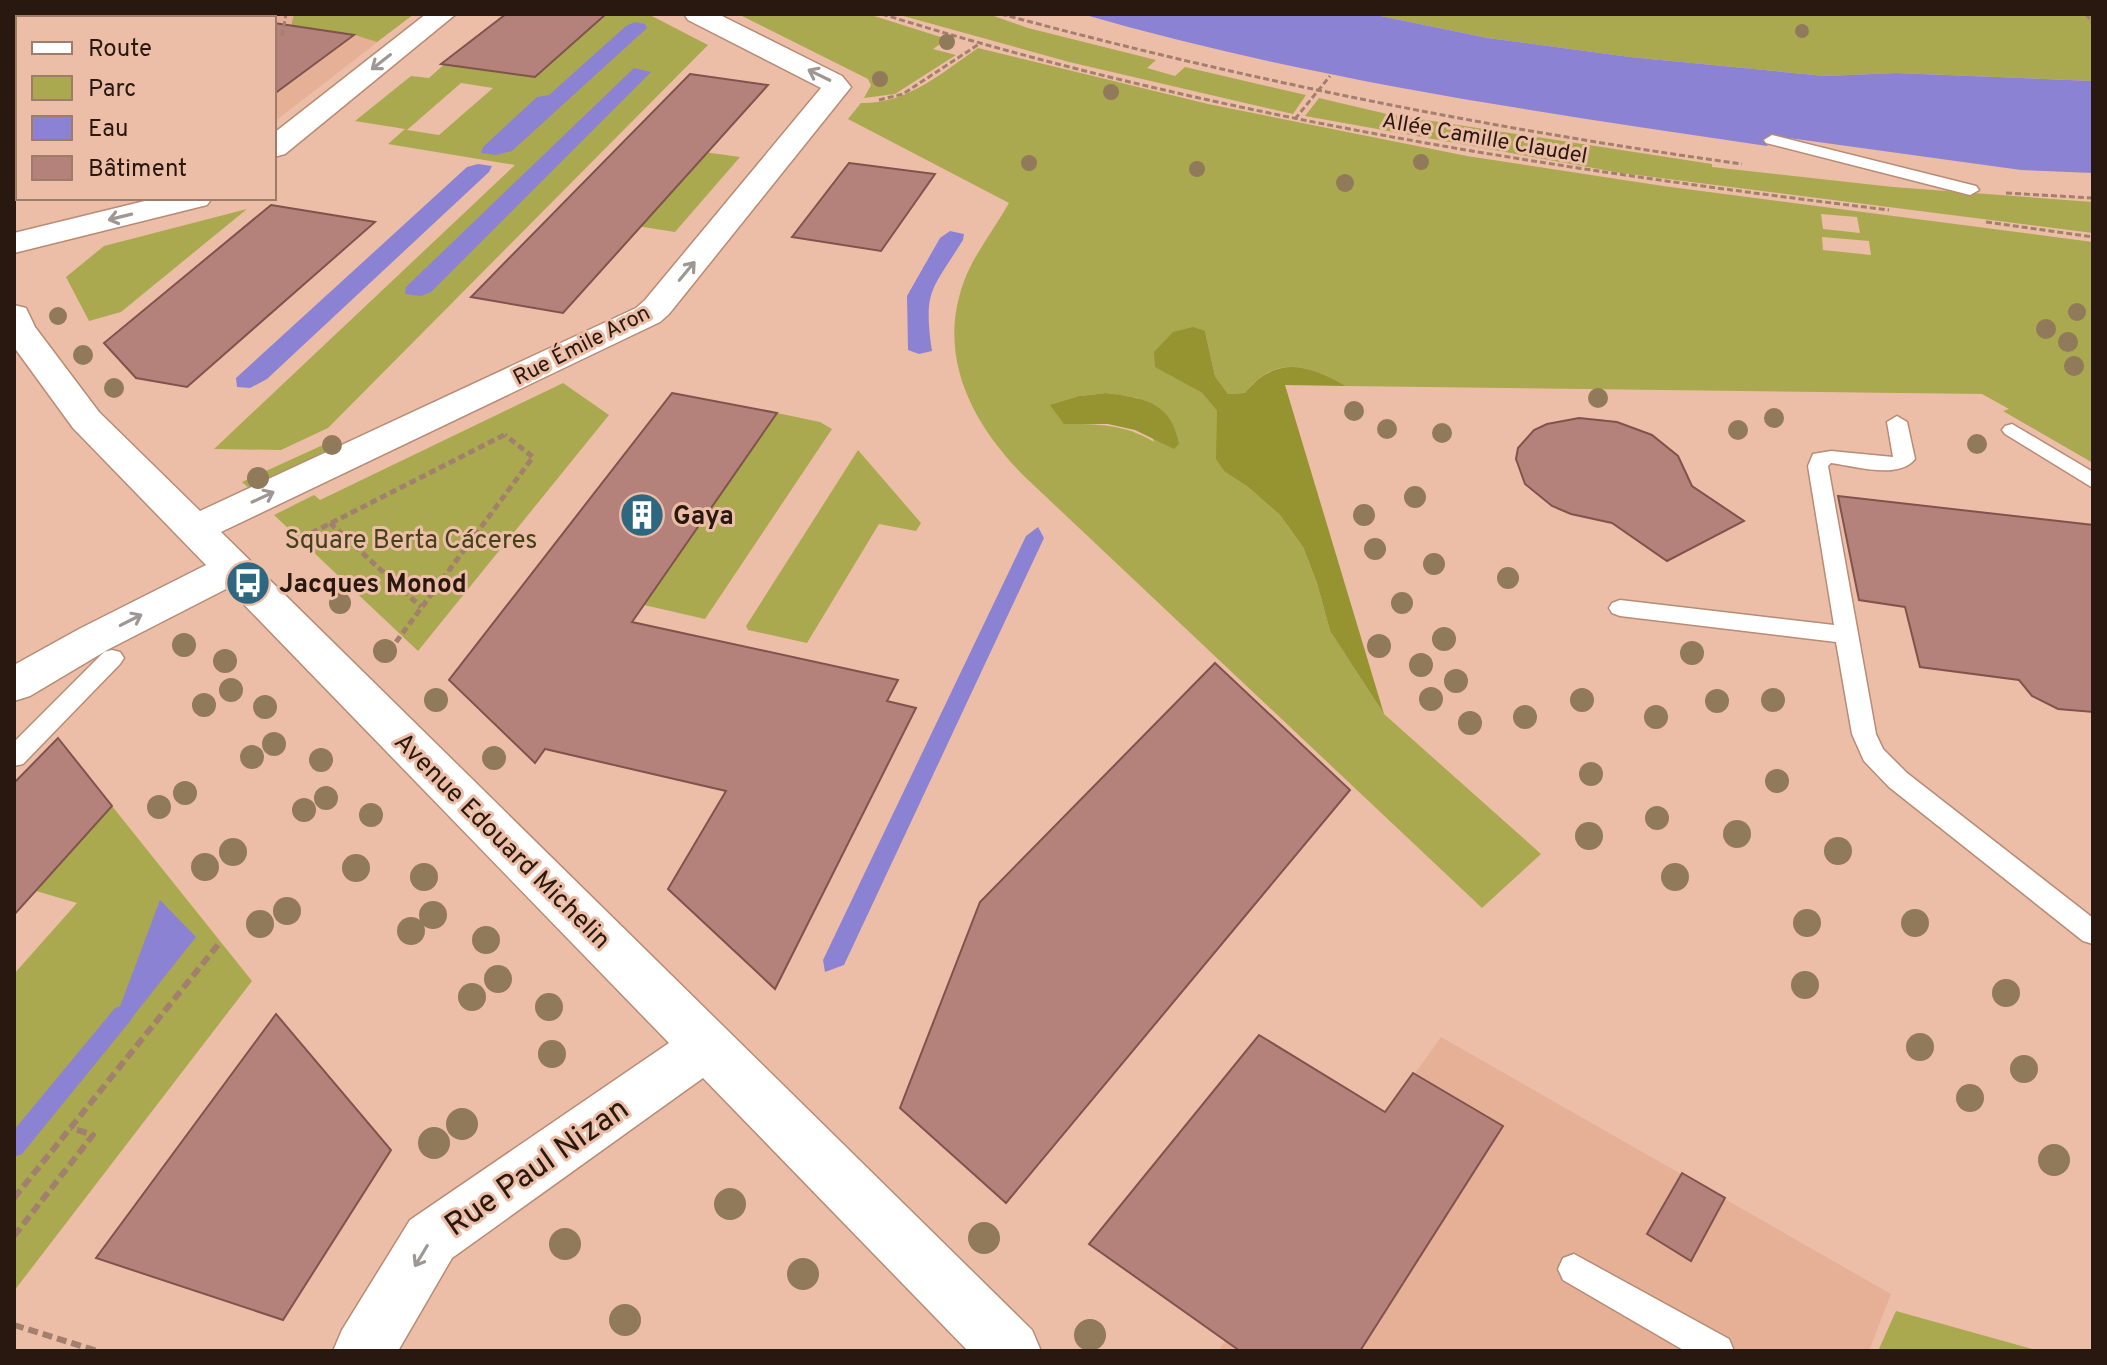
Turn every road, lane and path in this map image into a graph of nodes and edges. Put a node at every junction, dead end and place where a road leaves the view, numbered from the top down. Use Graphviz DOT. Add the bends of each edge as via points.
graph roads {
  1 [pos="286,14"];
  2 [pos="443,14"];
  3 [pos="697,14"];
  4 [pos="882,14"];
  5 [pos="1001,14"];
  6 [pos="2086,14"];
  7 [pos="2093,24"];
  8 [pos="282,36"];
  9 [pos="979,44"];
  10 [pos="14,52"];
  11 [pos="14,67"];
  12 [pos="1330,76"];
  13 [pos="1316,93"];
  14 [pos="872,101"];
  15 [pos="1295,119"];
  16 [pos="1772,140"];
  17 [pos="276,146"];
  18 [pos="1749,164"];
  19 [pos="1970,190"];
  20 [pos="2093,198"];
  21 [pos="188,200"];
  22 [pos="1897,211"];
  23 [pos="1985,222"];
  24 [pos="2093,237"];
  25 [pos="14,243"];
  26 [pos="14,315"];
  27 [pos="1897,422"];
  28 [pos="493,426"];
  29 [pos="2012,430"];
  30 [pos="505,435"];
  31 [pos="2093,481"];
  32 [pos="330,523"];
  33 [pos="193,530"];
  34 [pos="292,543"];
  35 [pos="232,569"];
  36 [pos="421,607"];
  37 [pos="1620,608"];
  38 [pos="1847,635"];
  39 [pos="396,642"];
  40 [pos="112,658"];
  41 [pos="14,685"];
  42 [pos="14,757"];
  43 [pos="2093,933"];
  44 [pos="221,941"];
  45 [pos="708,1045"];
  46 [pos="71,1128"];
  47 [pos="14,1198"];
  48 [pos="14,1236"];
  49 [pos="1574,1269"];
  50 [pos="14,1325"];
  51 [pos="97,1351"];
  52 [pos="364,1351"];
  53 [pos="1010,1351"];
  54 [pos="1717,1351"];
  1 -- 8 [label="path"];
  2 -- 17 [label="street, one-way"];
  33 -- 3 [label="street, Rue Émile Aron, one-way" via="657,307 837,87"];
  4 -- 9 [label="path, Allée Camille Claudel"];
  5 -- 13 [label="path"];
  6 -- 7 [label="path"];
  9 -- 14 [label="path" via="903,94"];
  9 -- 15 [label="path, Allée Camille Claudel"];
  10 -- 11 [label="street"];
  12 -- 13 [label="path"];
  13 -- 15 [label="path"];
  13 -- 18 [label="path" via="1516,131"];
  15 -- 22 [label="path, Allée Camille Claudel" via="1550,165"];
  16 -- 19 [label="lane"];
  19 -- 20 [label="path"];
  21 -- 25 [label="street, one-way"];
  23 -- 24 [label="path"];
  26 -- 33 [label="street, Avenue Edouard Michelin" via="18,328 86,420"];
  27 -- 38 [label="lane" via="1905,459 1896,464 1831,457 1820,459 1818,466"];
  28 -- 30 [label="path"];
  29 -- 31 [label="lane"];
  30 -- 32 [label="path"];
  30 -- 36 [label="path" via="533,457"];
  32 -- 34 [label="path"];
  32 -- 36 [label="path"];
  33 -- 35 [label="street, Avenue Edouard Michelin"];
  41 -- 35 [label="street, one-way"];
  35 -- 45 [label="street, Avenue Edouard Michelin"];
  36 -- 39 [label="path"];
  37 -- 38 [label="lane"];
  38 -- 43 [label="lane" via="1864,734 1873,754 1898,780"];
  40 -- 42 [label="lane"];
  44 -- 46 [label="path"];
  45 -- 52 [label="street, Rue Paul Nizan, one-way" via="431,1239"];
  45 -- 53 [label="street, Avenue Edouard Michelin"];
  46 -- 47 [label="path"];
  46 -- 48 [label="path" via="93,1135"];
  49 -- 54 [label="lane"];
  50 -- 51 [label="path"];
}
